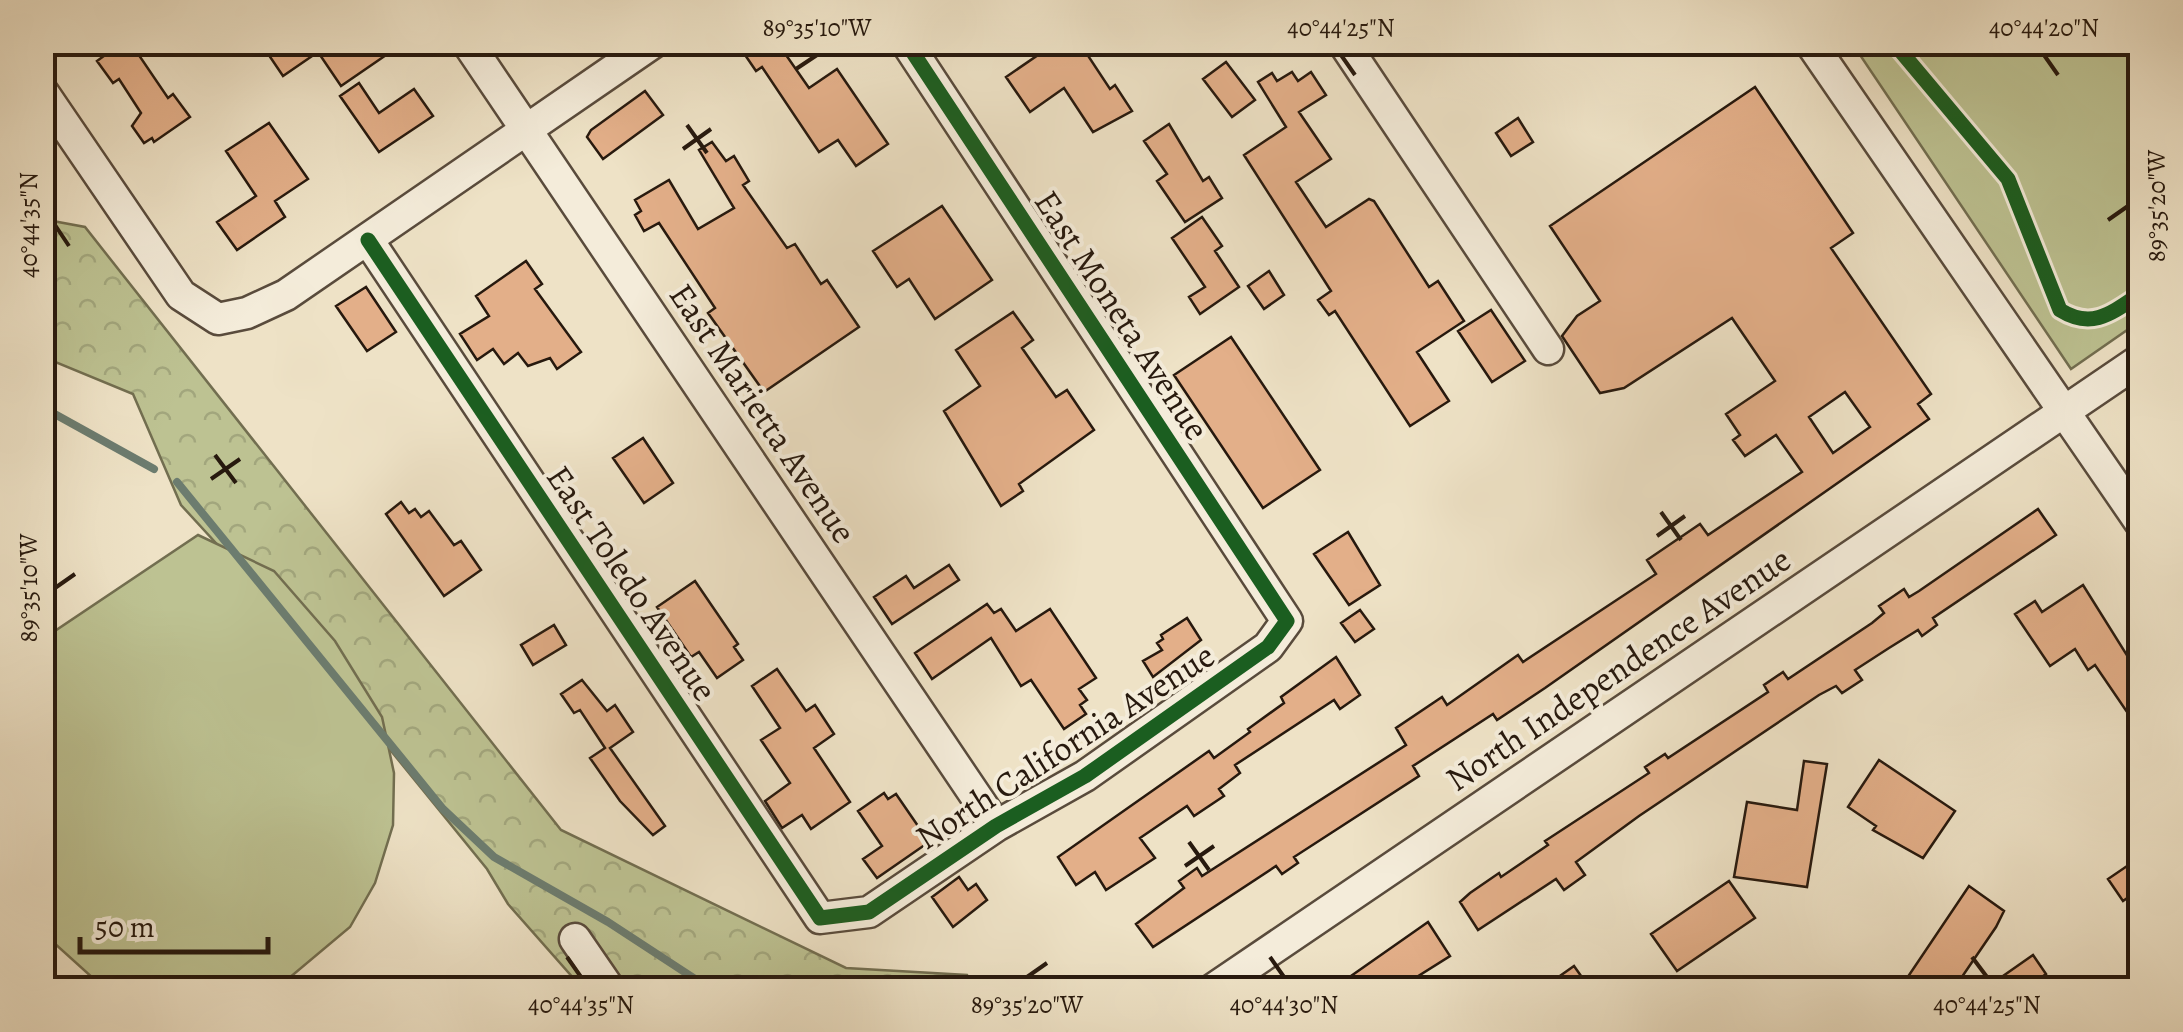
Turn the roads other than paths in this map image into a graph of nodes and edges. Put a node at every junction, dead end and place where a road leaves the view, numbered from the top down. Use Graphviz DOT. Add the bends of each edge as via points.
graph roads {
  1 [pos="468,42"];
  2 [pos="654,42"];
  3 [pos="906,42"];
  4 [pos="1343,42"];
  5 [pos="1810,42"];
  6 [pos="42,90"];
  7 [pos="526,129"];
  8 [pos="368,240"];
  9 [pos="1548,349"];
  10 [pos="2140,360"];
  11 [pos="2066,412"];
  12 [pos="2140,522"];
  13 [pos="1287,622"];
  14 [pos="996,826"];
  15 [pos="869,912"];
  16 [pos="576,939"];
  17 [pos="610,990"];
  18 [pos="1212,990"];
  1 -- 7 [label="street, East Marietta Avenue"];
  2 -- 7 [label="street"];
  3 -- 13 [label="street, East Moneta Avenue"];
  4 -- 9 [label="street"];
  5 -- 11 [label="street"];
  6 -- 8 [label="street" via="180,294 218,319 286,295"];
  7 -- 8 [label="street"];
  7 -- 14 [label="street, East Marietta Avenue"];
  8 -- 15 [label="street, East Toledo Avenue" via="820,918"];
  10 -- 11 [label="street, North Independence Avenue"];
  11 -- 12 [label="street"];
  11 -- 18 [label="street, North Independence Avenue"];
  13 -- 14 [label="street, North California Avenue" via="1268,647 1085,776"];
  14 -- 15 [label="street, North California Avenue"];
  16 -- 17 [label="street"];
}
